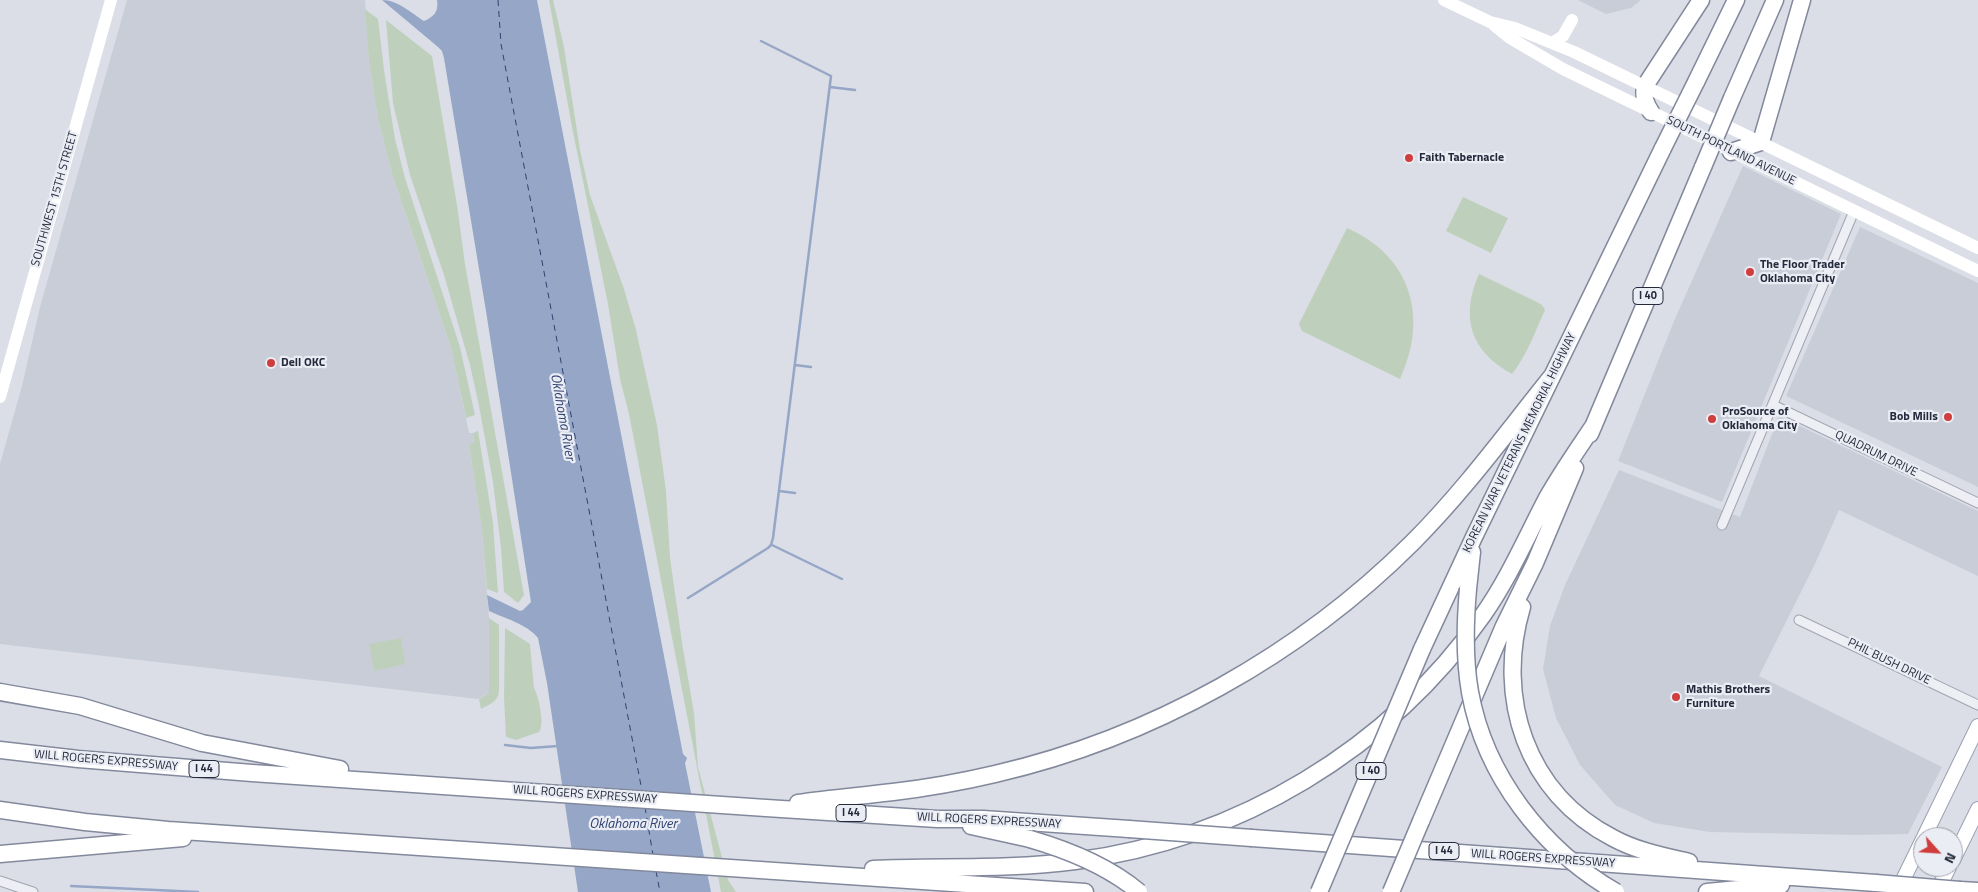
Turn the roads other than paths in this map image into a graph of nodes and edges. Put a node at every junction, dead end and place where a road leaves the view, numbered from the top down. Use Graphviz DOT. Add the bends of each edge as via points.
graph roads {
  1 [pos="111,0"];
  2 [pos="1444,0"];
  3 [pos="1701,0"];
  4 [pos="1736,0"];
  5 [pos="1775,0"];
  6 [pos="1802,0"];
  7 [pos="1490,22"];
  8 [pos="1552,43"];
  9 [pos="1574,52"];
  10 [pos="1645,86"];
  11 [pos="1651,112"];
  12 [pos="1761,142"];
  13 [pos="1731,152"];
  14 [pos="1862,192"];
  15 [pos="1854,211"];
  16 [pos="1978,248"];
  17 [pos="1974,269"];
  18 [pos="1552,376"];
  19 [pos="0,397"];
  20 [pos="1773,405"];
  21 [pos="1594,425"];
  22 [pos="1978,503"];
  23 [pos="1722,525"];
  24 [pos="1474,537"];
  25 [pos="1535,563"];
  26 [pos="1800,620"];
  27 [pos="0,692"];
  28 [pos="1978,704"];
  29 [pos="1978,726"];
  30 [pos="0,750"];
  31 [pos="409,782"];
  32 [pos="766,808"];
  33 [pos="1978,809"];
  34 [pos="0,810"];
  35 [pos="937,819"];
  36 [pos="1928,827"];
  37 [pos="222,833"];
  38 [pos="1963,840"];
  39 [pos="0,854"];
  40 [pos="1913,859"];
  41 [pos="800,872"];
  42 [pos="1735,874"];
  43 [pos="1945,877"];
  44 [pos="885,879"];
  45 [pos="0,881"];
  46 [pos="1826,881"];
  47 [pos="1978,891"];
  48 [pos="34,892"];
  49 [pos="948,892"];
  50 [pos="1085,892"];
  51 [pos="1139,892"];
  52 [pos="1320,892"];
  53 [pos="1391,892"];
  54 [pos="1616,892"];
  55 [pos="1707,892"];
  56 [pos="1897,892"];
  57 [pos="1937,892"];
  1 -- 19 [label="main road, SOUTHWEST 15TH STREET"];
  2 -- 7 [label="main road, SOUTH PORTLAND AVENUE"];
  3 -- 10 [label="highway"];
  4 -- 18 [label="highway, KOREAN WAR VETERANS MEMORIAL HIGHWAY / I 40, bridge"];
  5 -- 21 [label="highway, I 40, bridge"];
  6 -- 12 [label="highway"];
  7 -- 8 [label="main road, SOUTH PORTLAND AVENUE"];
  7 -- 11 [label="main road, SOUTH PORTLAND AVENUE" via="1537,55"];
  8 -- 9 [label="main road, SOUTH PORTLAND AVENUE"];
  8 -- 9 [label="main road" via="1576,22"];
  9 -- 10 [label="main road, SOUTH PORTLAND AVENUE"];
  10 -- 11 [label="highway" via="1646,104"];
  10 -- 12 [label="main road, SOUTH PORTLAND AVENUE"];
  11 -- 13 [label="main road, SOUTH PORTLAND AVENUE"];
  12 -- 13 [label="highway"];
  12 -- 14 [label="main road, SOUTH PORTLAND AVENUE"];
  13 -- 15 [label="main road, SOUTH PORTLAND AVENUE"];
  14 -- 15 [label="main road"];
  14 -- 16 [label="main road, SOUTH PORTLAND AVENUE"];
  15 -- 17 [label="main road, SOUTH PORTLAND AVENUE"];
  15 -- 20 [label="street"];
  16 -- 17 [label="main road"];
  18 -- 24 [label="highway, KOREAN WAR VETERANS MEMORIAL HIGHWAY / I 40"];
  18 -- 32 [label="highway" via="1466,485 1398,557 1322,621 1226,683 1122,733 1023,767 918,789"];
  20 -- 22 [label="street, QUADRUM DRIVE"];
  20 -- 23 [label="street"];
  21 -- 25 [label="highway, I 40"];
  21 -- 41 [label="highway" via="1547,498 1504,583 1458,649 1407,704 1370,735 1334,762 1274,798 1223,822 1175,838 1085,860 1016,866"];
  24 -- 52 [label="highway, KOREAN WAR VETERANS MEMORIAL HIGHWAY / I 40, bridge" via="1422,649"];
  24 -- 54 [label="highway, bridge" via="1465,626 1470,692 1495,764 1506,786 1548,840 1583,871"];
  25 -- 42 [label="highway" via="1515,631 1512,686 1521,731 1548,782 1584,820 1625,844"];
  25 -- 53 [label="highway, I 40, bridge" via="1504,626"];
  26 -- 28 [label="street, PHIL BUSH DRIVE"];
  27 -- 31 [label="highway" via="80,706 229,748"];
  29 -- 36 [label="main road"];
  30 -- 31 [label="highway, WILL ROGERS EXPRESSWAY / I 44" via="120,763"];
  31 -- 32 [label="highway, WILL ROGERS EXPRESSWAY / I 44"];
  32 -- 35 [label="highway, WILL ROGERS EXPRESSWAY / I 44"];
  33 -- 38 [label="main road"];
  34 -- 37 [label="highway" via="116,826"];
  35 -- 42 [label="highway, WILL ROGERS EXPRESSWAY / I 44, bridge" via="1129,829"];
  35 -- 51 [label="highway, bridge" via="1030,839 1080,856"];
  37 -- 39 [label="highway"];
  37 -- 41 [label="highway"];
  40 -- 56 [label="main road"];
  41 -- 44 [label="highway"];
  42 -- 46 [label="highway, WILL ROGERS EXPRESSWAY / I 44"];
  43 -- 57 [label="main road"];
  44 -- 49 [label="highway"];
  44 -- 50 [label="highway"];
  45 -- 48 [label="street"];
  46 -- 47 [label="highway, WILL ROGERS EXPRESSWAY / I 44, bridge"];
  46 -- 55 [label="highway"];
}
